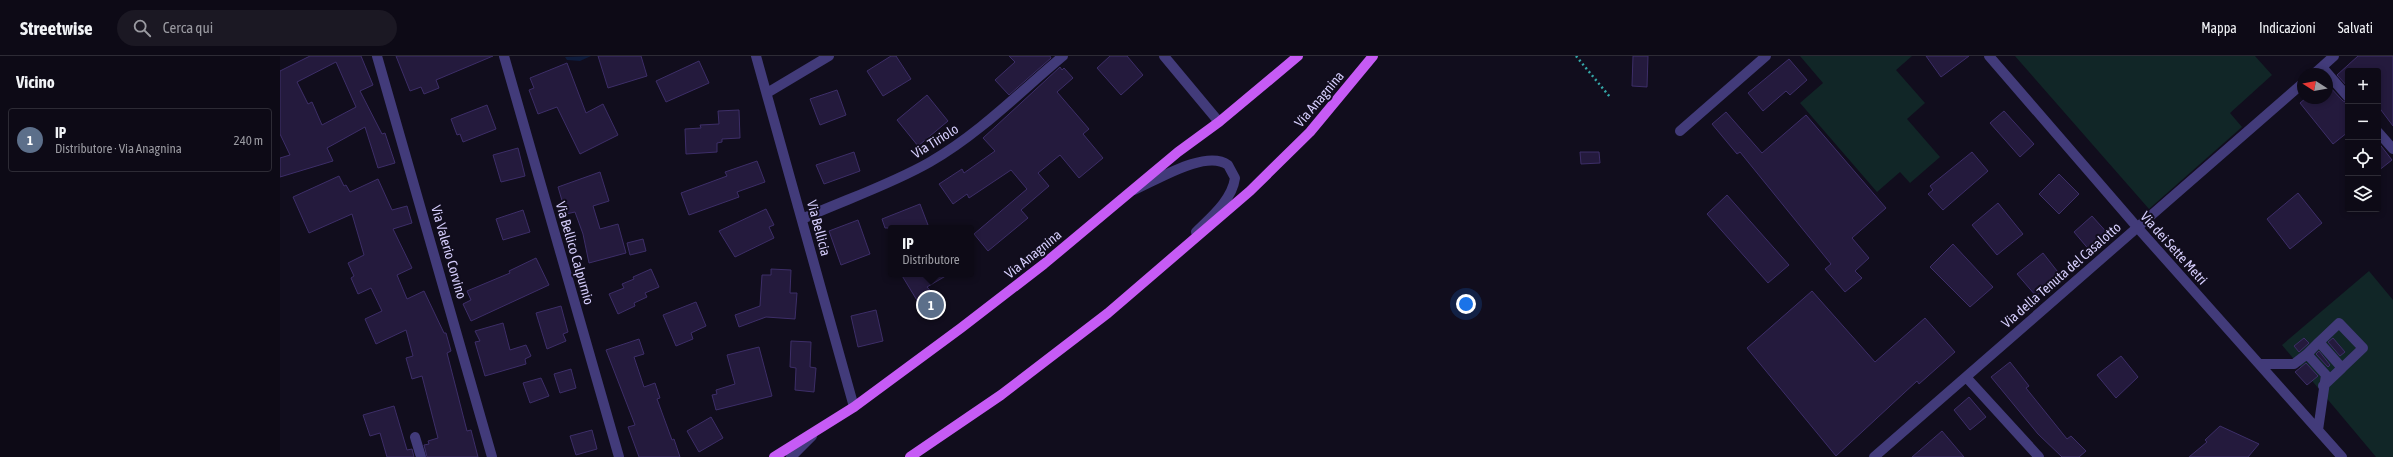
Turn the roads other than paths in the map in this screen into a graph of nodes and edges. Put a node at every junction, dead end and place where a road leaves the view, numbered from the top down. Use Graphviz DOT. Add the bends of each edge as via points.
graph roads {
  1 [pos="377,56"];
  2 [pos="504,56"];
  3 [pos="756,56"];
  4 [pos="829,56"];
  5 [pos="1063,56"];
  6 [pos="1164,56"];
  7 [pos="1298,56"];
  8 [pos="1373,56"];
  9 [pos="1766,56"];
  10 [pos="1988,56"];
  11 [pos="2334,56"];
  12 [pos="2322,67"];
  13 [pos="2297,88"];
  14 [pos="767,92"];
  15 [pos="2345,94"];
  16 [pos="1219,122"];
  17 [pos="1680,131"];
  18 [pos="2381,136"];
  19 [pos="2393,150"];
  20 [pos="1131,191"];
  21 [pos="802,219"];
  22 [pos="2137,227"];
  23 [pos="1157,272"];
  24 [pos="2319,342"];
  25 [pos="2307,354"];
  26 [pos="2259,364"];
  27 [pos="2342,368"];
  28 [pos="1966,377"];
  29 [pos="2323,386"];
  30 [pos="854,407"];
  31 [pos="817,430"];
  32 [pos="2318,430"];
  33 [pos="415,437"];
  34 [pos="421,457"];
  35 [pos="492,457"];
  36 [pos="619,457"];
  37 [pos="774,457"];
  38 [pos="791,457"];
  39 [pos="910,457"];
  40 [pos="1874,457"];
  41 [pos="2039,457"];
  42 [pos="2342,457"];
  1 -- 35 [label="street, Via Valerio Corvino"];
  2 -- 36 [label="street, Via Bellico Calpurnio"];
  3 -- 14 [label="street, Via Bellicia"];
  4 -- 14 [label="street"];
  5 -- 21 [label="street, Via Tiriolo" via="972,133 938,157 909,173"];
  6 -- 16 [label="street"];
  7 -- 16 [label="main road, Via Anagnina"];
  8 -- 23 [label="main road, Via Anagnina" via="1318,123 1270,173"];
  9 -- 17 [label="street"];
  10 -- 22 [label="street, Via dei Sette Metri"];
  11 -- 12 [label="street"];
  12 -- 15 [label="street"];
  13 -- 22 [label="street, Via della Tenuta del Casalotto"];
  14 -- 21 [label="street, Via Bellicia"];
  16 -- 20 [label="main road, Via Anagnina"];
  18 -- 19 [label="street"];
  20 -- 23 [label="street" via="1204,160 1222,161 1228,164 1234,174 1234,184 1223,204"];
  20 -- 30 [label="main road, Via Anagnina" via="961,328"];
  21 -- 30 [label="street, Via Bellicia"];
  22 -- 26 [label="street, Via dei Sette Metri"];
  22 -- 28 [label="street, Via della Tenuta del Casalotto"];
  23 -- 39 [label="main road, Via Anagnina" via="1007,390"];
  24 -- 25 [label="street"];
  24 -- 27 [label="street"];
  24 -- 27 [label="street" via="2339,323 2363,348"];
  25 -- 26 [label="street" via="2294,364"];
  25 -- 29 [label="street" via="2326,375"];
  26 -- 32 [label="street, Via dei Sette Metri"];
  27 -- 29 [label="street"];
  28 -- 40 [label="street, Via della Tenuta del Casalotto"];
  28 -- 41 [label="street"];
  29 -- 32 [label="street"];
  30 -- 31 [label="main road, Via Anagnina"];
  31 -- 37 [label="main road, Via Anagnina"];
  31 -- 38 [label="street"];
  32 -- 42 [label="street, Via dei Sette Metri"];
  33 -- 34 [label="street"];
}
